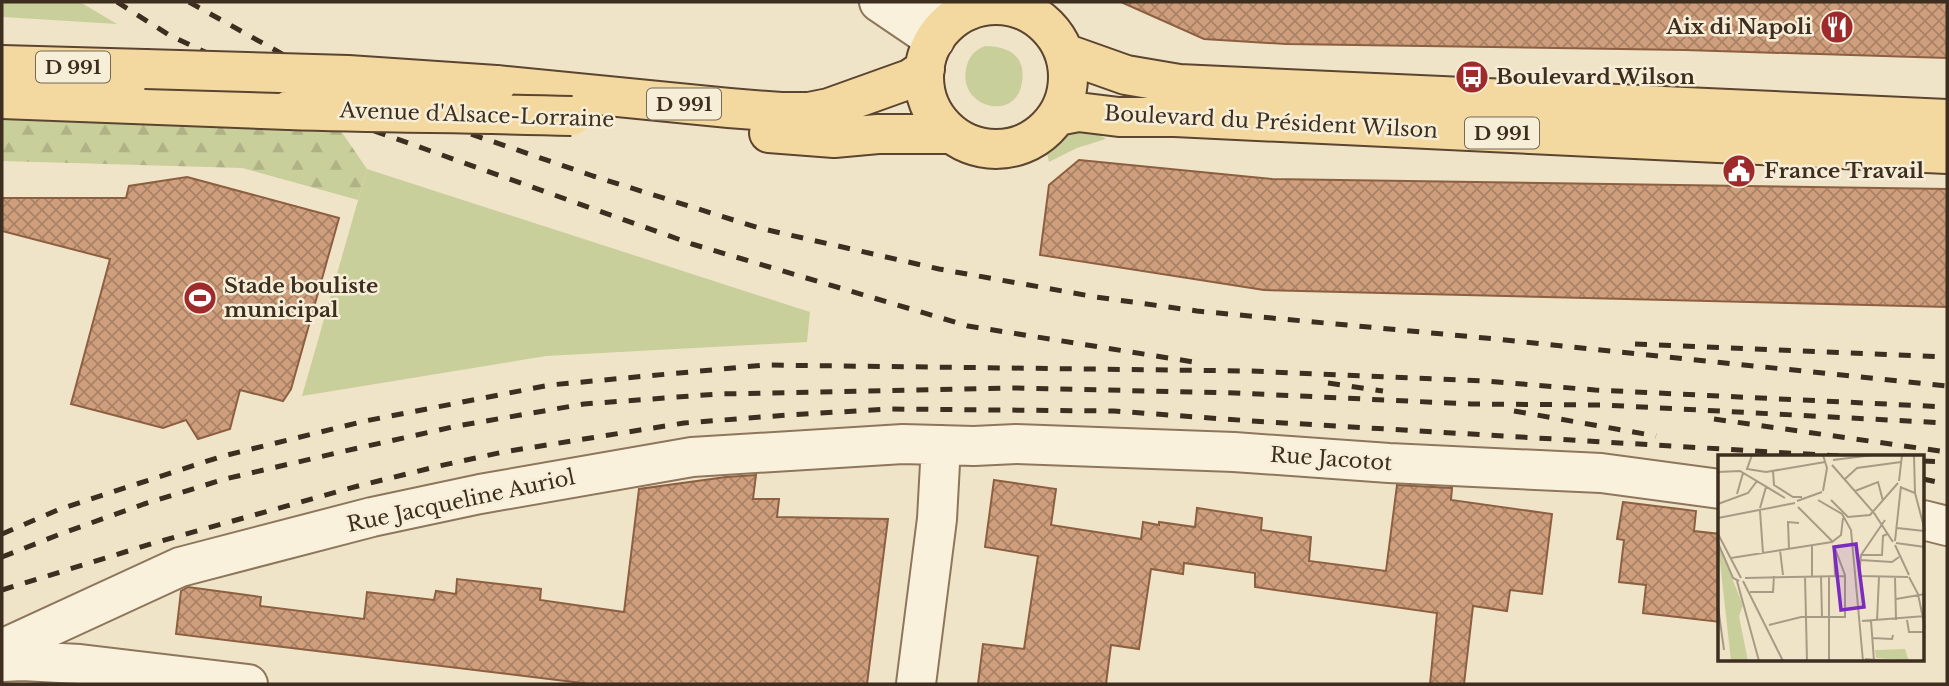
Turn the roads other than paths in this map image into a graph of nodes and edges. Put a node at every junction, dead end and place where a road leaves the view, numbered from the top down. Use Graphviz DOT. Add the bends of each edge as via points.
graph roads {
  1 [pos="879,2"];
  2 [pos="932,2"];
  3 [pos="997,5"];
  4 [pos="1065,53"];
  5 [pos="930,55"];
  6 [pos="2,65"];
  7 [pos="2,99"];
  8 [pos="1057,116"];
  9 [pos="1947,120"];
  10 [pos="951,134"];
  11 [pos="1947,154"];
  12 [pos="941,445"];
  13 [pos="1718,489"];
  14 [pos="1924,520"];
  15 [pos="1947,526"];
  16 [pos="2,649"];
  17 [pos="2,662"];
  18 [pos="80,664"];
  19 [pos="18,684"];
  20 [pos="248,684"];
  21 [pos="916,684"];
  1 -- 5 [label="street"];
  2 -- 3 [label="street"];
  3 -- 4 [label="main road" via="1039,19"];
  3 -- 5 [label="main road" via="950,22"];
  4 -- 8 [label="main road" via="1066,96"];
  4 -- 9 [label="main road, Boulevard du Président Wilson / D 991" via="1126,75 1179,84"];
  5 -- 6 [label="main road, Avenue d'Alsace-Lorraine / D 991, bridge" via="910,79 808,112 348,75"];
  5 -- 10 [label="main road" via="926,93 935,116"];
  7 -- 10 [label="main road, Avenue d'Alsace-Lorraine / D 991, bridge" via="572,116 834,138"];
  8 -- 10 [label="main road" via="1040,134 1020,145 996,149"];
  8 -- 11 [label="main road, Boulevard du Président Wilson / D 991" via="1078,112"];
  12 -- 13 [label="street, Rue Jacotot" via="1234,452 1601,474"];
  12 -- 16 [label="street, Rue Jacqueline Auriol" via="692,457 372,517 180,567"];
  12 -- 21 [label="street" via="937,519"];
  14 -- 15 [label="street"];
  17 -- 18 [label="street"];
  18 -- 19 [label="street"];
  18 -- 20 [label="street"];
}
